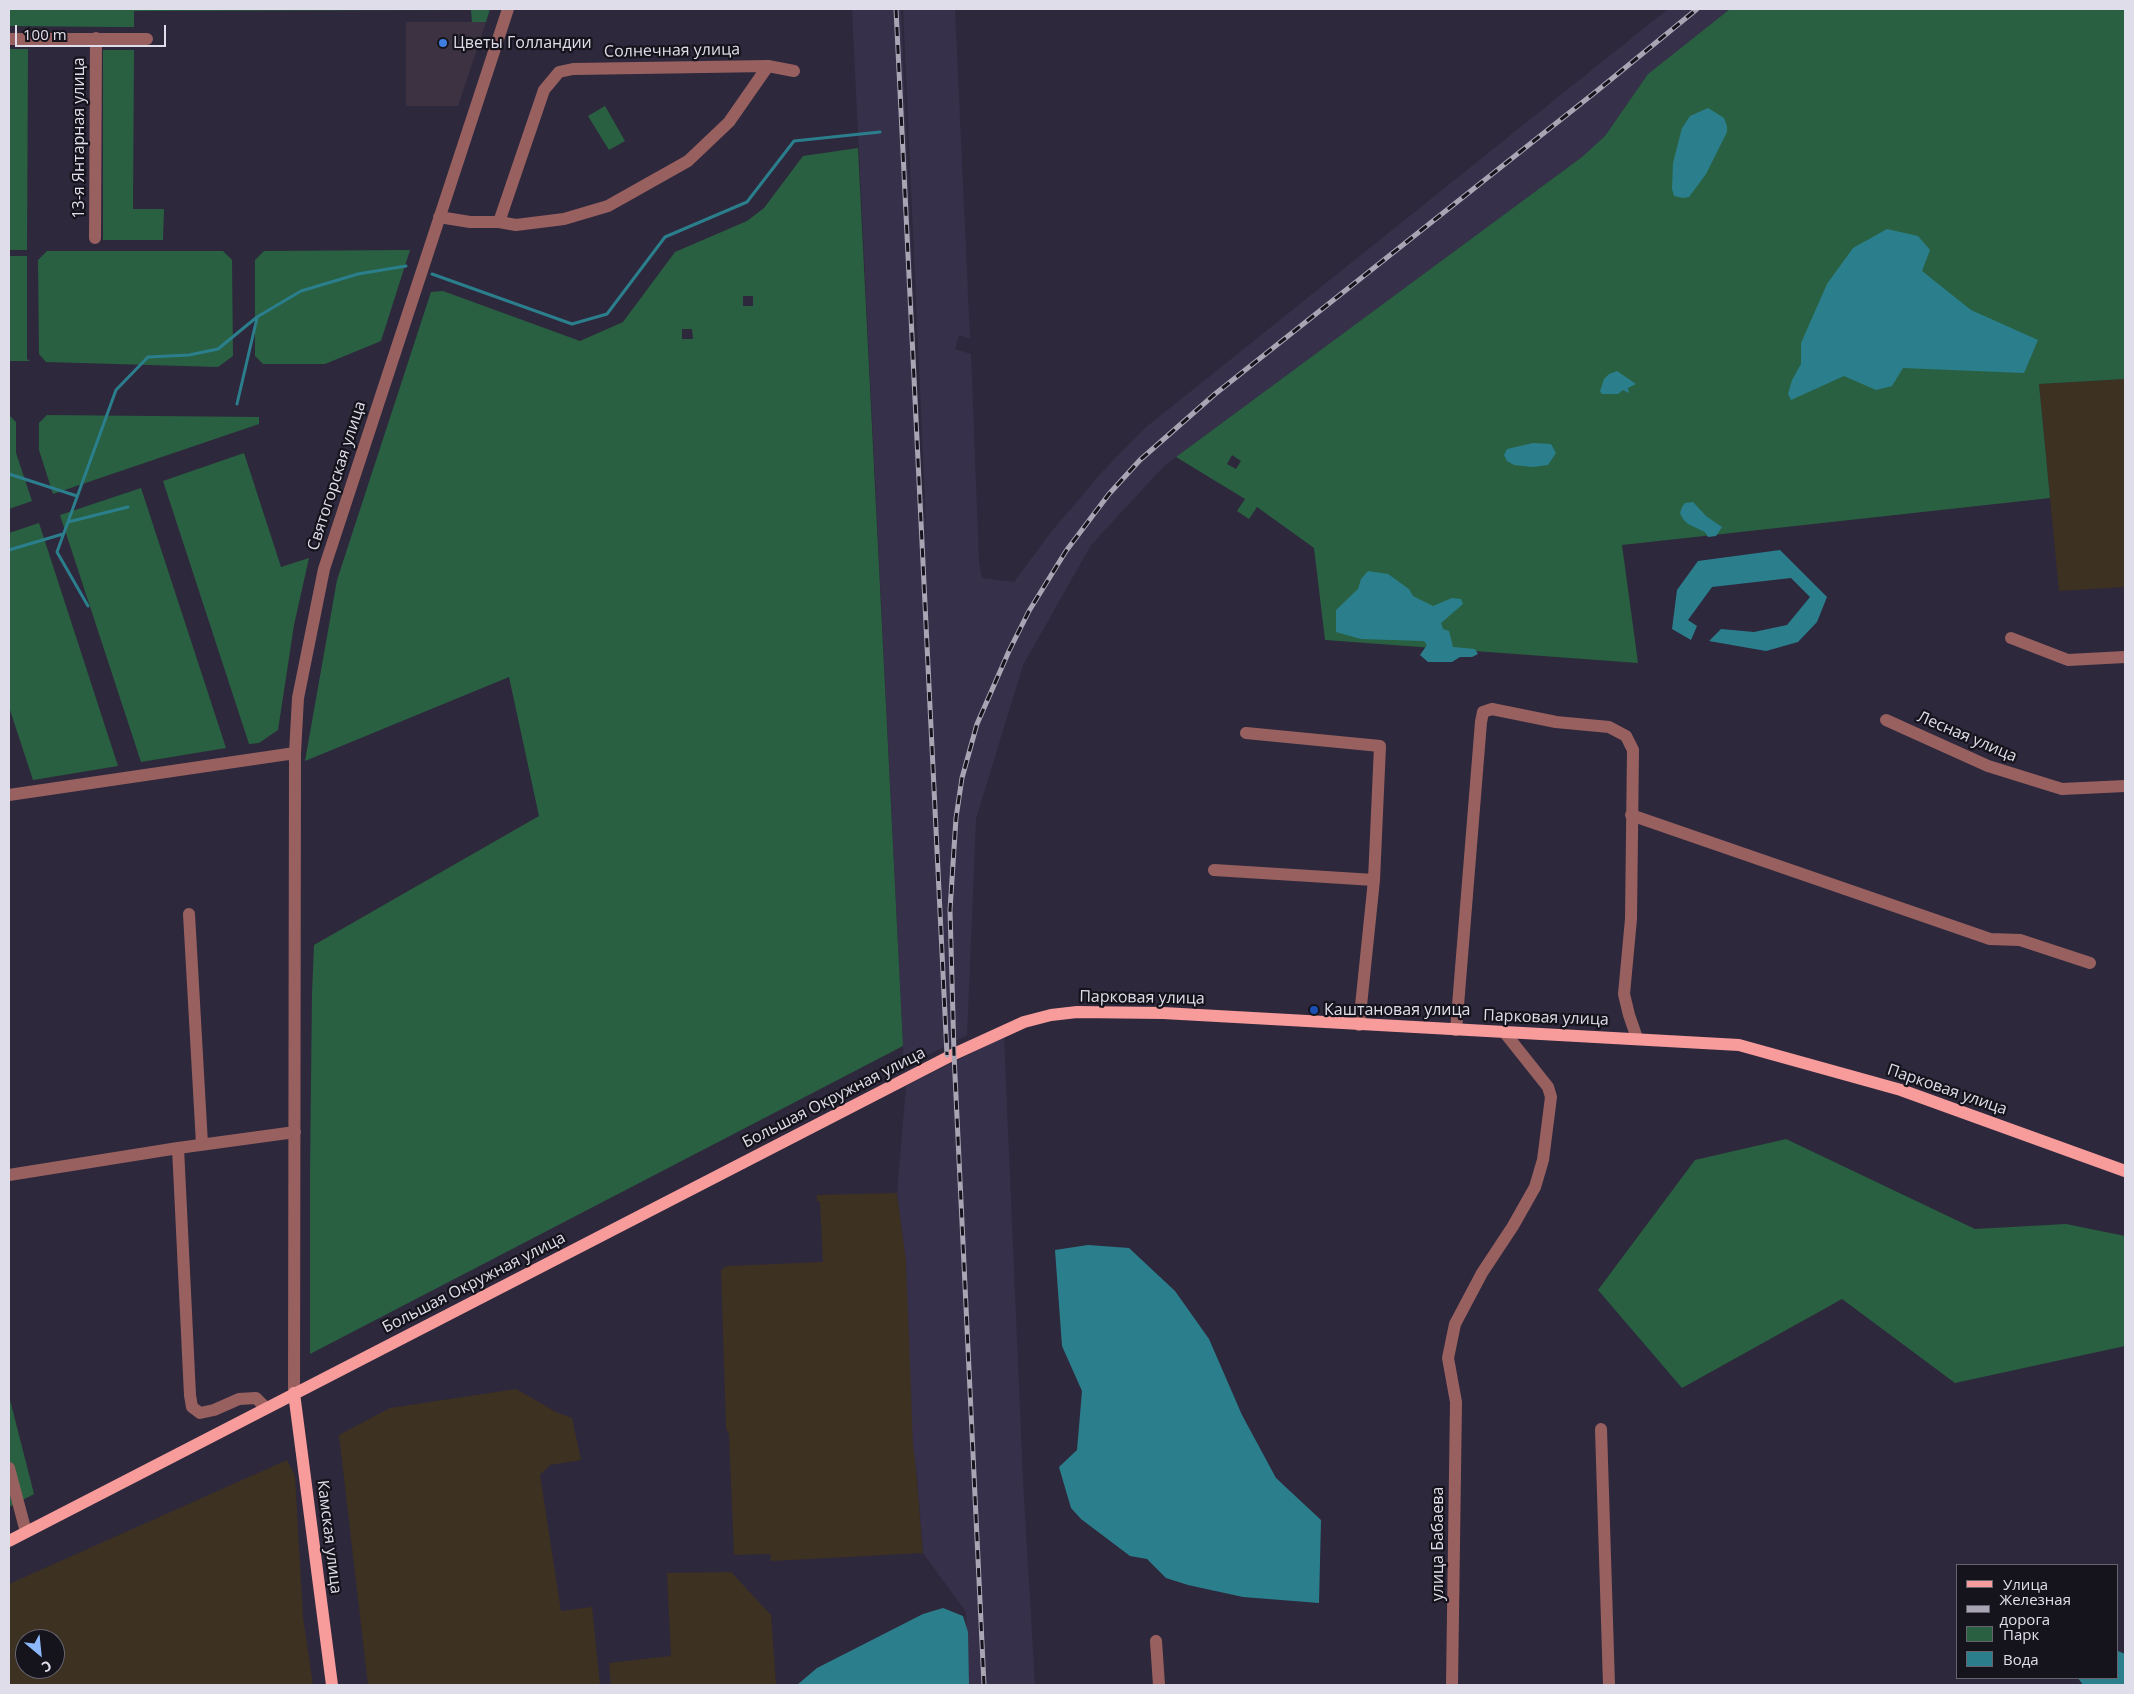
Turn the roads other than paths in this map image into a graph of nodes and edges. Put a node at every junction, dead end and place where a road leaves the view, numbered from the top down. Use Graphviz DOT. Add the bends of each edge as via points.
graph roads {
  1 [pos="508,9"];
  2 [pos="96,38"];
  3 [pos="9,39"];
  4 [pos="147,39"];
  5 [pos="768,66"];
  6 [pos="794,70"];
  7 [pos="439,217"];
  8 [pos="500,222"];
  9 [pos="95,238"];
  10 [pos="2011,638"];
  11 [pos="2125,657"];
  12 [pos="1886,720"];
  13 [pos="1246,733"];
  14 [pos="295,753"];
  15 [pos="2125,786"];
  16 [pos="9,794"];
  17 [pos="1631,814"];
  18 [pos="1214,870"];
  19 [pos="1374,880"];
  20 [pos="189,914"];
  21 [pos="2090,963"];
  22 [pos="1359,1024"];
  23 [pos="1456,1030"];
  24 [pos="1505,1033"];
  25 [pos="1637,1038"];
  26 [pos="954,1054"];
  27 [pos="295,1132"];
  28 [pos="202,1144"];
  29 [pos="178,1148"];
  30 [pos="2125,1171"];
  31 [pos="9,1175"];
  32 [pos="294,1393"];
  33 [pos="266,1408"];
  34 [pos="1601,1429"];
  35 [pos="9,1468"];
  36 [pos="26,1532"];
  37 [pos="9,1541"];
  38 [pos="1156,1640"];
  39 [pos="332,1685"];
  40 [pos="1159,1685"];
  41 [pos="1452,1685"];
  42 [pos="1609,1685"];
  1 -- 7 [label="street, Святогорская улица"];
  2 -- 3 [label="street"];
  2 -- 4 [label="street"];
  2 -- 9 [label="street, 13-я Янтарная улица"];
  5 -- 6 [label="street, Солнечная улица"];
  5 -- 8 [label="street" via="729,122 688,161 608,206 564,219 516,225"];
  5 -- 8 [label="street, Солнечная улица" via="573,69 559,72 544,90"];
  7 -- 8 [label="street"];
  7 -- 14 [label="street, Святогорская улица" via="324,570 298,698"];
  10 -- 11 [label="street" via="2068,660"];
  12 -- 15 [label="street, Лесная улица" via="1988,766 2062,789"];
  13 -- 19 [label="street" via="1380,746"];
  14 -- 16 [label="street"];
  14 -- 27 [label="street, Святогорская улица"];
  17 -- 21 [label="street" via="1990,939 2020,940"];
  17 -- 23 [label="street" via="1633,750 1626,736 1608,727 1556,722 1492,709 1483,712"];
  17 -- 25 [label="street" via="1631,919 1624,994"];
  18 -- 19 [label="street"];
  19 -- 22 [label="street"];
  20 -- 28 [label="street"];
  22 -- 23 [label="main road, Парковая улица"];
  22 -- 26 [label="main road, Парковая улица" via="1077,1012 1024,1022"];
  23 -- 24 [label="main road, Парковая улица"];
  24 -- 25 [label="main road, Парковая улица"];
  24 -- 41 [label="street, улица Бабаева" via="1548,1087 1551,1097 1543,1160 1535,1187 1455,1324 1448,1358 1456,1402"];
  25 -- 30 [label="main road, Парковая улица" via="1739,1045 1901,1090"];
  26 -- 32 [label="main road, Большая Окружная улица"];
  27 -- 28 [label="street"];
  27 -- 32 [label="street, Святогорская улица"];
  28 -- 29 [label="street"];
  29 -- 31 [label="street"];
  29 -- 33 [label="street" via="192,1407 200,1413 239,1399 256,1398"];
  32 -- 33 [label="main road, Большая Окружная улица"];
  32 -- 39 [label="main road, Камская улица"];
  33 -- 36 [label="main road, Большая Окружная улица"];
  34 -- 42 [label="street"];
  35 -- 36 [label="street"];
  36 -- 37 [label="main road, Большая Окружная улица"];
  38 -- 40 [label="street"];
}
